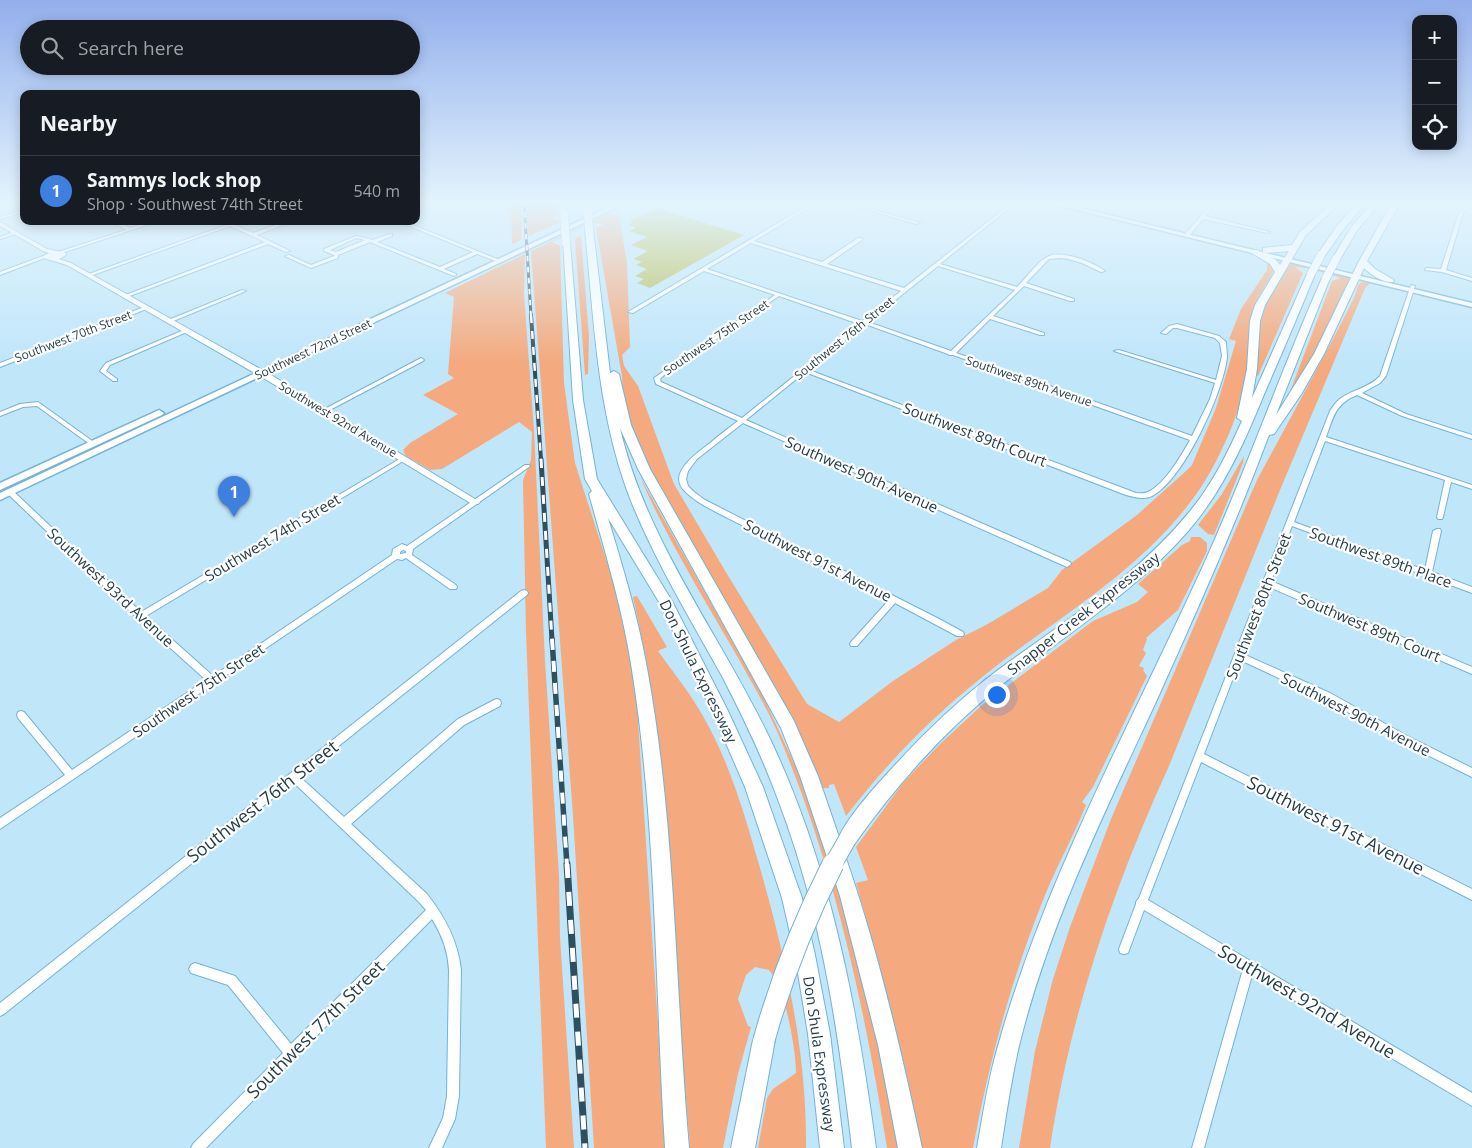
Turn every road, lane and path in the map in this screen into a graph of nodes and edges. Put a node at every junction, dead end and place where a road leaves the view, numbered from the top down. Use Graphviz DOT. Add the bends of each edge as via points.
graph roads {
  1 [pos="336,254"];
  2 [pos="1290,254"];
  3 [pos="53,255"];
  4 [pos="146,255"];
  5 [pos="235,255"];
  6 [pos="289,255"];
  7 [pos="405,255"];
  8 [pos="472,255"];
  9 [pos="485,255"];
  10 [pos="505,255"];
  11 [pos="506,255"];
  12 [pos="567,255"];
  13 [pos="592,255"];
  14 [pos="727,255"];
  15 [pos="793,255"];
  16 [pos="838,255"];
  17 [pos="948,255"];
  18 [pos="1259,255"];
  19 [pos="1292,255"];
  20 [pos="1322,255"];
  21 [pos="1339,255"];
  22 [pos="1367,255"];
  23 [pos="1448,255"];
  24 [pos="496,259"];
  25 [pos="1363,262"];
  26 [pos="69,264"];
  27 [pos="823,264"];
  28 [pos="936,264"];
  29 [pos="704,268"];
  30 [pos="440,269"];
  31 [pos="1427,269"];
  32 [pos="1443,270"];
  33 [pos="1103,271"];
  34 [pos="1279,271"];
  35 [pos="0,274"];
  36 [pos="1357,274"];
  37 [pos="88,275"];
  38 [pos="454,275"];
  39 [pos="1390,280"];
  40 [pos="1472,280"];
  41 [pos="443,284"];
  42 [pos="1024,284"];
  43 [pos="1412,288"];
  44 [pos="1018,289"];
  45 [pos="904,290"];
  46 [pos="244,291"];
  47 [pos="779,294"];
  48 [pos="125,296"];
  49 [pos="1072,300"];
  50 [pos="1472,300"];
  51 [pos="1472,305"];
  52 [pos="146,308"];
  53 [pos="631,312"];
  54 [pos="989,317"];
  55 [pos="169,321"];
  56 [pos="863,323"];
  57 [pos="600,329"];
  58 [pos="186,331"];
  59 [pos="1164,333"];
  60 [pos="1042,334"];
  61 [pos="1117,351"];
  62 [pos="951,354"];
  63 [pos="421,360"];
  64 [pos="0,365"];
  65 [pos="804,370"];
  66 [pos="257,371"];
  67 [pos="116,380"];
  68 [pos="657,382"];
  69 [pos="1217,382"];
  70 [pos="1358,393"];
  71 [pos="324,411"];
  72 [pos="0,414"];
  73 [pos="740,421"];
  74 [pos="1472,437"];
  75 [pos="1322,438"];
  76 [pos="1194,439"];
  77 [pos="93,444"];
  78 [pos="1238,444"];
  79 [pos="1259,446"];
  80 [pos="403,459"];
  81 [pos="527,466"];
  82 [pos="591,478"];
  83 [pos="1448,480"];
  84 [pos="682,481"];
  85 [pos="1472,487"];
  86 [pos="5,488"];
  87 [pos="0,497"];
  88 [pos="475,502"];
  89 [pos="1440,517"];
  90 [pos="1290,523"];
  91 [pos="1437,531"];
  92 [pos="408,552"];
  93 [pos="1067,564"];
  94 [pos="1428,574"];
  95 [pos="1267,583"];
  96 [pos="454,587"];
  97 [pos="1472,590"];
  98 [pos="524,593"];
  99 [pos="894,599"];
  100 [pos="140,616"];
  101 [pos="960,634"];
  102 [pos="854,644"];
  103 [pos="1239,656"];
  104 [pos="1472,671"];
  105 [pos="212,680"];
  106 [pos="497,704"];
  107 [pos="20,715"];
  108 [pos="1199,756"];
  109 [pos="1472,773"];
  110 [pos="71,776"];
  111 [pos="293,776"];
  112 [pos="0,824"];
  113 [pos="343,824"];
  114 [pos="1472,895"];
  115 [pos="1141,902"];
  116 [pos="433,910"];
  117 [pos="1124,949"];
  118 [pos="1249,967"];
  119 [pos="195,969"];
  120 [pos="0,1010"];
  121 [pos="291,1053"];
  122 [pos="1472,1100"];
  123 [pos="991,1141"];
  124 [pos="197,1148"];
  125 [pos="435,1148"];
  126 [pos="677,1148"];
  127 [pos="742,1148"];
  128 [pos="832,1148"];
  129 [pos="864,1148"];
  130 [pos="910,1148"];
  131 [pos="1198,1148"];
  1 -- 6 [label="street" via="311,267"];
  2 -- 34 [label="highway"];
  3 -- 26 [label="street, Southwest 92nd Avenue"];
  3 -- 26 [label="street, Southwest 92nd Avenue"];
  3 -- 35 [label="street"];
  4 -- 37 [label="street"];
  5 -- 48 [label="street"];
  7 -- 30 [label="street"];
  8 -- 30 [label="street"];
  9 -- 24 [label="street"];
  10 -- 24 [label="main road, Southwest 72nd Street"];
  11 -- 24 [label="main road, Southwest 72nd Street"];
  12 -- 82 [label="highway, Don Shula Expressway, bridge" via="578,400"];
  13 -- 57 [label="highway, Don Shula Expressway, bridge"];
  14 -- 29 [label="street"];
  15 -- 27 [label="street"];
  16 -- 27 [label="street"];
  17 -- 28 [label="street, Southwest 76th Street"];
  18 -- 34 [label="highway" via="1272,262"];
  19 -- 36 [label="main road"];
  20 -- 78 [label="highway, Snapper Creek Expressway, bridge"];
  21 -- 79 [label="highway, bridge" via="1326,278"];
  22 -- 25 [label="highway"];
  23 -- 32 [label="street"];
  24 -- 38 [label="main road, Southwest 72nd Street"];
  24 -- 41 [label="main road, Southwest 72nd Street"];
  25 -- 36 [label="highway"];
  25 -- 39 [label="highway"];
  26 -- 37 [label="street, Southwest 92nd Avenue"];
  27 -- 45 [label="street"];
  28 -- 44 [label="street"];
  28 -- 45 [label="street, Southwest 76th Street"];
  29 -- 47 [label="street, Southwest 89th Avenue"];
  29 -- 53 [label="street"];
  30 -- 38 [label="street"];
  31 -- 32 [label="street"];
  32 -- 40 [label="street"];
  33 -- 42 [label="street" via="1062,256 1050,256"];
  34 -- 78 [label="highway" via="1255,320 1251,378"];
  36 -- 39 [label="main road"];
  36 -- 43 [label="main road"];
  36 -- 79 [label="highway" via="1336,324 1295,399"];
  37 -- 48 [label="street, Southwest 92nd Avenue"];
  38 -- 41 [label="main road, Southwest 72nd Street"];
  39 -- 43 [label="main road"];
  41 -- 66 [label="main road, Southwest 72nd Street"];
  42 -- 44 [label="street"];
  42 -- 49 [label="street"];
  43 -- 50 [label="main road"];
  43 -- 51 [label="main road"];
  43 -- 70 [label="street, Southwest 80th Street" via="1385,374 1373,387"];
  44 -- 54 [label="street"];
  45 -- 56 [label="street, Southwest 76th Street"];
  46 -- 55 [label="street"];
  47 -- 56 [label="street, Southwest 89th Avenue"];
  47 -- 68 [label="street, Southwest 75th Street" via="661,375"];
  48 -- 52 [label="street, Southwest 92nd Avenue"];
  52 -- 55 [label="street, Southwest 92nd Avenue"];
  52 -- 64 [label="street, Southwest 70th Street"];
  54 -- 60 [label="street"];
  54 -- 62 [label="street"];
  55 -- 58 [label="street, Southwest 92nd Avenue"];
  56 -- 62 [label="street, Southwest 89th Avenue"];
  56 -- 65 [label="street, Southwest 76th Street"];
  57 -- 129 [label="highway, Don Shula Expressway" via="616,439 637,501 743,701 779,777 806,851 834,955"];
  57 -- 130 [label="highway" via="607,337 631,441 664,507 788,726 821,809 844,878 889,1045"];
  58 -- 66 [label="street, Southwest 92nd Avenue"];
  58 -- 67 [label="street" via="108,364 103,371"];
  59 -- 69 [label="street" via="1177,326 1217,337 1224,343"];
  61 -- 69 [label="street"];
  62 -- 76 [label="street, Southwest 89th Avenue"];
  63 -- 71 [label="street"];
  65 -- 73 [label="street, Southwest 76th Street"];
  65 -- 76 [label="street, Southwest 89th Court" via="1128,493 1145,496 1155,491 1173,473"];
  66 -- 71 [label="street, Southwest 92nd Avenue"];
  66 -- 77 [label="main road, Southwest 72nd Street"];
  66 -- 86 [label="main road, Southwest 72nd Street"];
  68 -- 73 [label="street, Southwest 90th Avenue"];
  69 -- 76 [label="street"];
  70 -- 74 [label="street" via="1404,415"];
  70 -- 75 [label="street, Southwest 80th Street" via="1338,403"];
  71 -- 80 [label="street, Southwest 92nd Avenue"];
  72 -- 77 [label="street" via="33,403"];
  73 -- 84 [label="street, Southwest 76th Street" via="692,460"];
  73 -- 93 [label="street, Southwest 90th Avenue"];
  75 -- 83 [label="street"];
  75 -- 90 [label="street, Southwest 80th Street"];
  77 -- 86 [label="main road, Southwest 72nd Street"];
  78 -- 127 [label="highway, Snapper Creek Expressway, bridge" via="1209,496 1163,551 984,690 937,731 891,779 846,840 821,886 784,973 764,1040"];
  79 -- 123 [label="highway" via="1213,560 1053,910 1023,995"];
  80 -- 88 [label="street, Southwest 92nd Avenue"];
  80 -- 100 [label="street, Southwest 74th Street"];
  81 -- 88 [label="street"];
  82 -- 126 [label="highway" via="640,669 665,916 670,1062"];
  82 -- 128 [label="highway, Don Shula Expressway" via="665,602 754,787 792,898 805,954 820,1042"];
  83 -- 85 [label="street"];
  83 -- 89 [label="street"];
  84 -- 99 [label="street, Southwest 91st Avenue" via="702,502"];
  86 -- 87 [label="main road, Southwest 72nd Street"];
  86 -- 100 [label="street, Southwest 93rd Avenue"];
  88 -- 92 [label="street"];
  90 -- 94 [label="street, Southwest 89th Place"];
  90 -- 95 [label="street, Southwest 80th Street"];
  91 -- 94 [label="street"];
  92 -- 96 [label="street"];
  92 -- 105 [label="street, Southwest 75th Street" via="400,558 396,556"];
  94 -- 97 [label="street, Southwest 89th Place"];
  95 -- 103 [label="street, Southwest 80th Street"];
  95 -- 104 [label="street, Southwest 89th Court"];
  98 -- 111 [label="street, Southwest 76th Street"];
  99 -- 101 [label="street, Southwest 91st Avenue"];
  99 -- 102 [label="street"];
  100 -- 105 [label="street, Southwest 93rd Avenue"];
  103 -- 108 [label="street, Southwest 80th Street"];
  103 -- 109 [label="street, Southwest 90th Avenue" via="1327,696"];
  105 -- 110 [label="street, Southwest 75th Street"];
  106 -- 113 [label="street" via="461,722"];
  107 -- 110 [label="street"];
  108 -- 114 [label="street, Southwest 91st Avenue"];
  108 -- 115 [label="street, Southwest 80th Street"];
  110 -- 112 [label="street, Southwest 75th Street"];
  111 -- 113 [label="street"];
  111 -- 120 [label="street, Southwest 76th Street"];
  113 -- 116 [label="street"];
  115 -- 117 [label="street, Southwest 80th Street"];
  115 -- 118 [label="street, Southwest 92nd Avenue"];
  116 -- 121 [label="street, Southwest 77th Street"];
  116 -- 125 [label="street" via="449,941 455,970 452,1102 448,1124"];
  118 -- 122 [label="street, Southwest 92nd Avenue"];
  118 -- 131 [label="street"];
  119 -- 121 [label="street" via="231,980"];
  121 -- 124 [label="street, Southwest 77th Street"];
}
